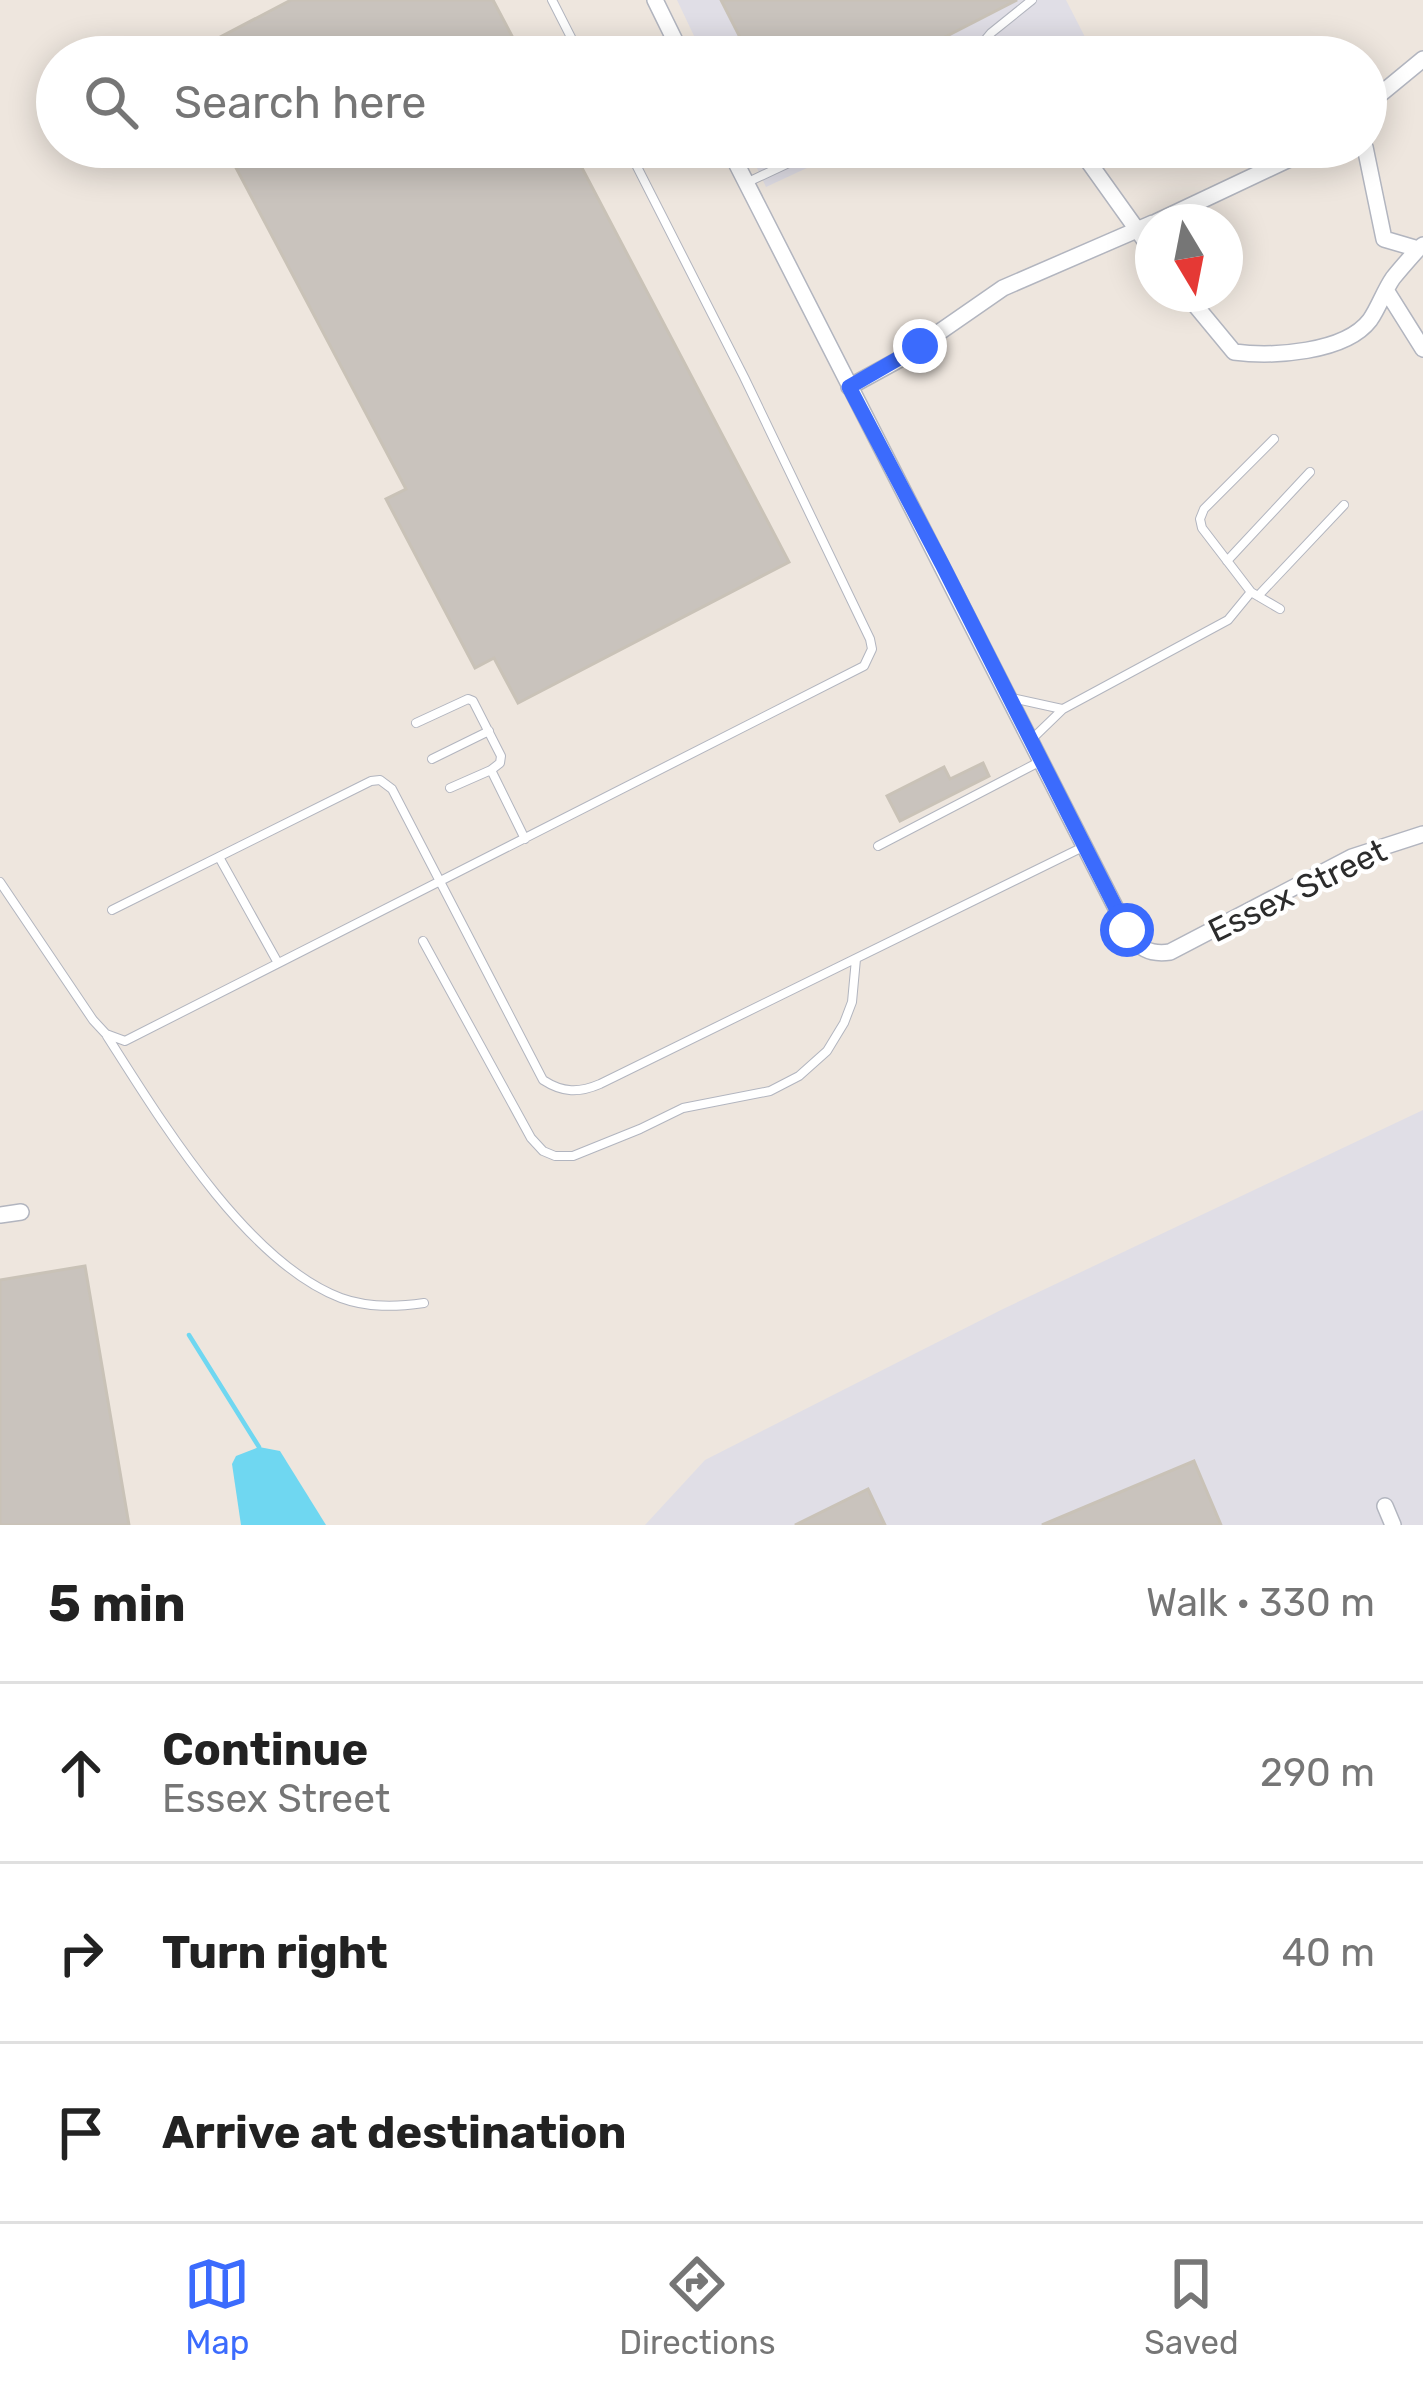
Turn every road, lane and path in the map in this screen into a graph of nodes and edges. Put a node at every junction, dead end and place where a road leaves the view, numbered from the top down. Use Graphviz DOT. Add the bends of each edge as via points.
graph roads {
  1 [pos="552,0"];
  2 [pos="655,0"];
  3 [pos="1032,0"];
  4 [pos="570,36"];
  5 [pos="673,36"];
  6 [pos="988,36"];
  7 [pos="1423,59"];
  8 [pos="1387,89"];
  9 [pos="638,168"];
  10 [pos="738,168"];
  11 [pos="778,168"];
  12 [pos="1097,168"];
  13 [pos="1271,168"];
  14 [pos="1369,168"];
  15 [pos="746,183"];
  16 [pos="1194,204"];
  17 [pos="1135,210"];
  18 [pos="1135,231"];
  19 [pos="1384,239"];
  20 [pos="1421,247"];
  21 [pos="1389,285"];
  22 [pos="1376,308"];
  23 [pos="1200,312"];
  24 [pos="1412,328"];
  25 [pos="1423,350"];
  26 [pos="849,387"];
  27 [pos="1274,439"];
  28 [pos="1310,472"];
  29 [pos="1344,505"];
  30 [pos="1227,561"];
  31 [pos="1255,594"];
  32 [pos="1280,610"];
  33 [pos="1010,698"];
  34 [pos="1064,709"];
  35 [pos="416,723"];
  36 [pos="489,731"];
  37 [pos="1031,740"];
  38 [pos="432,759"];
  39 [pos="1041,761"];
  40 [pos="490,770"];
  41 [pos="450,788"];
  42 [pos="1423,834"];
  43 [pos="525,839"];
  44 [pos="878,846"];
  45 [pos="1084,846"];
  46 [pos="219,857"];
  47 [pos="0,882"];
  48 [pos="442,882"];
  49 [pos="112,910"];
  50 [pos="423,941"];
  51 [pos="856,958"];
  52 [pos="278,963"];
  53 [pos="106,1034"];
  54 [pos="21,1212"];
  55 [pos="0,1215"];
  56 [pos="424,1303"];
  57 [pos="1385,1506"];
  58 [pos="1394,1525"];
  1 -- 4 [label="lane"];
  2 -- 5 [label="street"];
  3 -- 6 [label="lane"];
  7 -- 8 [label="street"];
  9 -- 43 [label="lane" via="872,650 858,671"];
  10 -- 15 [label="street, Essex Street"];
  11 -- 15 [label="lane"];
  12 -- 17 [label="street"];
  13 -- 16 [label="street"];
  14 -- 19 [label="street"];
  15 -- 26 [label="street, Essex Street"];
  18 -- 26 [label="street" via="1020,279"];
  19 -- 20 [label="street"];
  19 -- 21 [label="street"];
  20 -- 21 [label="street"];
  21 -- 22 [label="street"];
  21 -- 24 [label="street"];
  22 -- 23 [label="street" via="1361,329 1312,351 1240,353"];
  22 -- 24 [label="street"];
  24 -- 25 [label="street"];
  26 -- 33 [label="street, Essex Street"];
  27 -- 30 [label="lane" via="1200,519"];
  28 -- 30 [label="lane"];
  29 -- 31 [label="lane"];
  30 -- 31 [label="lane"];
  31 -- 32 [label="lane"];
  31 -- 34 [label="lane" via="1228,620"];
  33 -- 34 [label="lane"];
  33 -- 37 [label="street, Essex Street"];
  34 -- 37 [label="lane"];
  35 -- 36 [label="lane" via="471,700"];
  36 -- 38 [label="lane"];
  36 -- 40 [label="lane" via="501,760"];
  37 -- 39 [label="street, Essex Street"];
  39 -- 44 [label="lane"];
  39 -- 45 [label="street, Essex Street"];
  40 -- 41 [label="lane"];
  40 -- 43 [label="lane"];
  42 -- 45 [label="street, Essex Street" via="1352,857 1162,953 1133,940"];
  43 -- 48 [label="lane"];
  45 -- 51 [label="lane"];
  46 -- 48 [label="lane" via="380,780"];
  46 -- 49 [label="lane"];
  46 -- 52 [label="lane"];
  47 -- 53 [label="lane"];
  48 -- 51 [label="lane" via="543,1080 565,1091 600,1084"];
  48 -- 52 [label="lane"];
  50 -- 51 [label="lane" via="532,1138 555,1156 573,1156 682,1108 770,1091 799,1076 844,1023"];
  52 -- 53 [label="lane" via="125,1041"];
  53 -- 56 [label="lane" via="170,1131 267,1250 340,1298 394,1308"];
  54 -- 55 [label="street"];
  57 -- 58 [label="street"];
}
